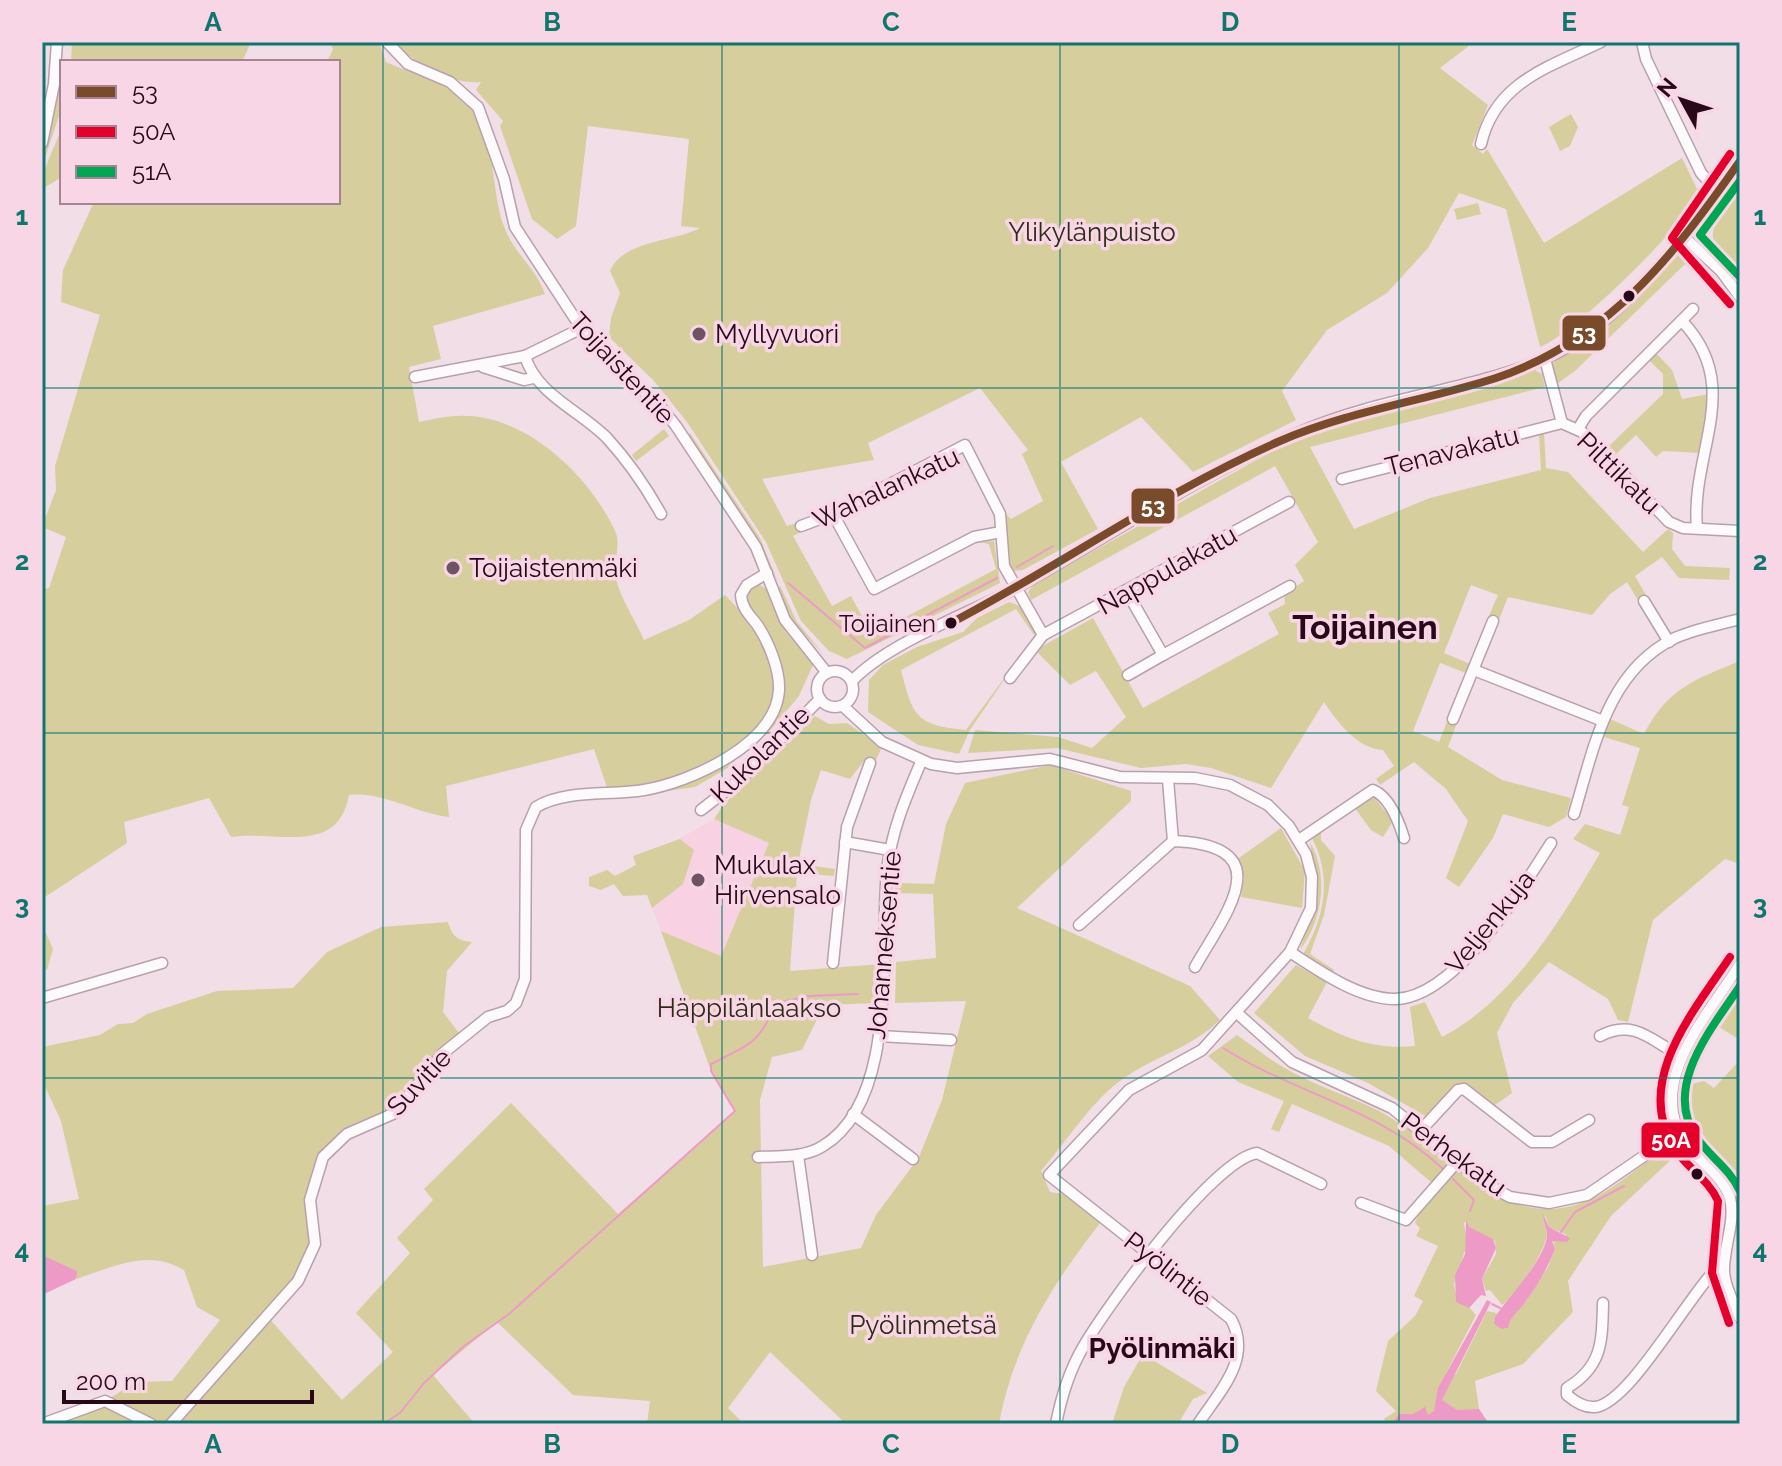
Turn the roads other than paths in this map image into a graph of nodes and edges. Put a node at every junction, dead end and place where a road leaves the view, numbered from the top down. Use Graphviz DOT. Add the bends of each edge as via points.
graph roads {
  1 [pos="57,42"];
  2 [pos="387,42"];
  3 [pos="1601,42"];
  4 [pos="1642,42"];
  5 [pos="42,143"];
  6 [pos="1481,144"];
  7 [pos="1740,161"];
  8 [pos="1718,192"];
  9 [pos="1684,237"];
  10 [pos="1740,297"];
  11 [pos="1693,309"];
  12 [pos="1682,321"];
  13 [pos="580,329"];
  14 [pos="525,356"];
  15 [pos="1545,359"];
  16 [pos="481,366"];
  17 [pos="415,377"];
  18 [pos="533,378"];
  19 [pos="1562,423"];
  20 [pos="1578,429"];
  21 [pos="1342,479"];
  22 [pos="1289,502"];
  23 [pos="661,514"];
  24 [pos="833,514"];
  25 [pos="801,526"];
  26 [pos="1697,528"];
  27 [pos="1740,531"];
  28 [pos="1001,532"];
  29 [pos="767,573"];
  30 [pos="1290,586"];
  31 [pos="1016,587"];
  32 [pos="1127,592"];
  33 [pos="1644,601"];
  34 [pos="1740,619"];
  35 [pos="1493,621"];
  36 [pos="1043,635"];
  37 [pos="1669,642"];
  38 [pos="1163,655"];
  39 [pos="1474,670"];
  40 [pos="827,673"];
  41 [pos="1128,675"];
  42 [pos="1010,678"];
  43 [pos="852,681"];
  44 [pos="820,699"];
  45 [pos="843,706"];
  46 [pos="1453,719"];
  47 [pos="1603,721"];
  48 [pos="921,762"];
  49 [pos="870,763"];
  50 [pos="1168,779"];
  51 [pos="701,810"];
  52 [pos="1574,814"];
  53 [pos="1404,838"];
  54 [pos="1299,840"];
  55 [pos="1173,841"];
  56 [pos="845,842"];
  57 [pos="1551,843"];
  58 [pos="890,850"];
  59 [pos="1079,925"];
  60 [pos="1290,952"];
  61 [pos="162,963"];
  62 [pos="833,963"];
  63 [pos="1740,964"];
  64 [pos="1195,967"];
  65 [pos="42,998"];
  66 [pos="1237,1013"];
  67 [pos="879,1036"];
  68 [pos="1600,1036"];
  69 [pos="951,1040"];
  70 [pos="1682,1057"];
  71 [pos="853,1114"];
  72 [pos="1589,1120"];
  73 [pos="1422,1129"];
  74 [pos="1679,1132"];
  75 [pos="798,1155"];
  76 [pos="758,1157"];
  77 [pos="913,1159"];
  78 [pos="1457,1162"];
  79 [pos="1321,1184"];
  80 [pos="1361,1203"];
  81 [pos="1148,1253"];
  82 [pos="812,1255"];
  83 [pos="1724,1261"];
  84 [pos="1603,1303"];
  85 [pos="1740,1318"];
  86 [pos="42,1424"];
  87 [pos="151,1424"];
  88 [pos="171,1424"];
  89 [pos="1056,1424"];
  90 [pos="1198,1424"];
  1 -- 5 [label="street"];
  2 -- 13 [label="street, Toijaistentie" via="408,64 450,82 478,107 515,227"];
  3 -- 6 [label="street" via="1521,83 1492,111"];
  4 -- 8 [label="street" via="1701,173"];
  7 -- 8 [label="street"];
  8 -- 9 [label="street"];
  9 -- 10 [label="street"];
  9 -- 15 [label="street" via="1598,325"];
  11 -- 12 [label="street"];
  12 -- 20 [label="street"];
  12 -- 26 [label="street" via="1704,349 1715,401 1696,497"];
  13 -- 14 [label="street"];
  13 -- 29 [label="street, Toijaistentie" via="668,416 751,539"];
  14 -- 16 [label="street"];
  14 -- 18 [label="street"];
  15 -- 19 [label="street, Pilttikatu"];
  15 -- 31 [label="street" via="1297,434"];
  16 -- 17 [label="street"];
  16 -- 18 [label="street"];
  18 -- 23 [label="street" via="606,438"];
  19 -- 20 [label="street, Pilttikatu"];
  19 -- 21 [label="street, Tenavakatu"];
  20 -- 26 [label="street, Pilttikatu" via="1669,522"];
  22 -- 32 [label="street, Nappulakatu"];
  24 -- 25 [label="street, Wahalankatu"];
  24 -- 28 [label="street" via="874,589 974,537"];
  24 -- 28 [label="street, Wahalankatu" via="965,445 997,508"];
  26 -- 27 [label="street, Pilttikatu"];
  28 -- 31 [label="street, Wahalankatu" via="1004,566"];
  29 -- 40 [label="street, Toijaistentie" via="785,620"];
  29 -- 88 [label="street, Suvitie" via="741,595 777,670 779,691 761,733 741,749 671,783 557,799 536,807 526,830 522,994 512,1007 488,1017 429,1067 395,1113 347,1134 323,1157 310,1200 315,1244 298,1281"];
  30 -- 38 [label="street"];
  31 -- 36 [label="street"];
  31 -- 43 [label="street" via="878,658"];
  32 -- 36 [label="street, Nappulakatu"];
  32 -- 38 [label="street"];
  33 -- 37 [label="street"];
  34 -- 37 [label="street"];
  35 -- 39 [label="street"];
  36 -- 42 [label="street, Nappulakatu"];
  37 -- 47 [label="street" via="1628,676"];
  38 -- 41 [label="street"];
  39 -- 46 [label="street"];
  39 -- 47 [label="street"];
  40 -- 43 [label="street" via="839,671"];
  40 -- 44 [label="street" via="818,684"];
  43 -- 45 [label="street" via="853,696"];
  44 -- 45 [label="street" via="830,707"];
  44 -- 51 [label="street, Kukolantie" via="741,779"];
  45 -- 48 [label="street" via="870,734"];
  47 -- 52 [label="street"];
  48 -- 50 [label="street" via="957,768 1050,759 1120,777"];
  48 -- 58 [label="street, Johanneksentie"];
  49 -- 56 [label="street"];
  50 -- 54 [label="street" via="1195,778 1242,790 1268,805"];
  50 -- 55 [label="street"];
  53 -- 54 [label="street" via="1399,821 1373,790"];
  54 -- 60 [label="street" via="1311,869 1312,899"];
  55 -- 59 [label="street"];
  55 -- 64 [label="street" via="1220,853 1234,865 1239,880 1236,896"];
  56 -- 58 [label="street"];
  56 -- 62 [label="street"];
  57 -- 60 [label="street, Veljenkuja" via="1480,941 1426,992 1397,999 1375,996"];
  58 -- 67 [label="street, Johanneksentie"];
  60 -- 66 [label="street"];
  61 -- 65 [label="street"];
  63 -- 70 [label="street"];
  66 -- 73 [label="street, Perhekatu" via="1307,1071 1384,1104"];
  66 -- 81 [label="street, Pyölintie" via="1202,1050 1129,1090 1049,1175"];
  67 -- 69 [label="street"];
  67 -- 71 [label="street, Johanneksentie"];
  68 -- 70 [label="street" via="1631,1028"];
  70 -- 74 [label="street" via="1671,1096"];
  71 -- 75 [label="street, Johanneksentie" via="829,1141"];
  71 -- 77 [label="street"];
  72 -- 73 [label="street" via="1565,1137 1539,1144 1524,1138 1464,1089"];
  73 -- 78 [label="street, Perhekatu"];
  74 -- 78 [label="street, Perhekatu" via="1598,1189 1559,1202 1510,1197"];
  74 -- 83 [label="street" via="1729,1197"];
  75 -- 76 [label="street, Johanneksentie"];
  75 -- 82 [label="street"];
  78 -- 80 [label="street" via="1406,1220"];
  79 -- 81 [label="street" via="1265,1156 1247,1155"];
  81 -- 89 [label="street" via="1081,1351"];
  81 -- 90 [label="street, Pyölintie" via="1224,1312 1237,1332 1236,1366"];
  83 -- 84 [label="street" via="1702,1282 1640,1371 1605,1403 1585,1406 1567,1395 1567,1388 1593,1367"];
  83 -- 85 [label="street" via="1725,1280"];
  86 -- 87 [label="street" via="105,1401"];
}
